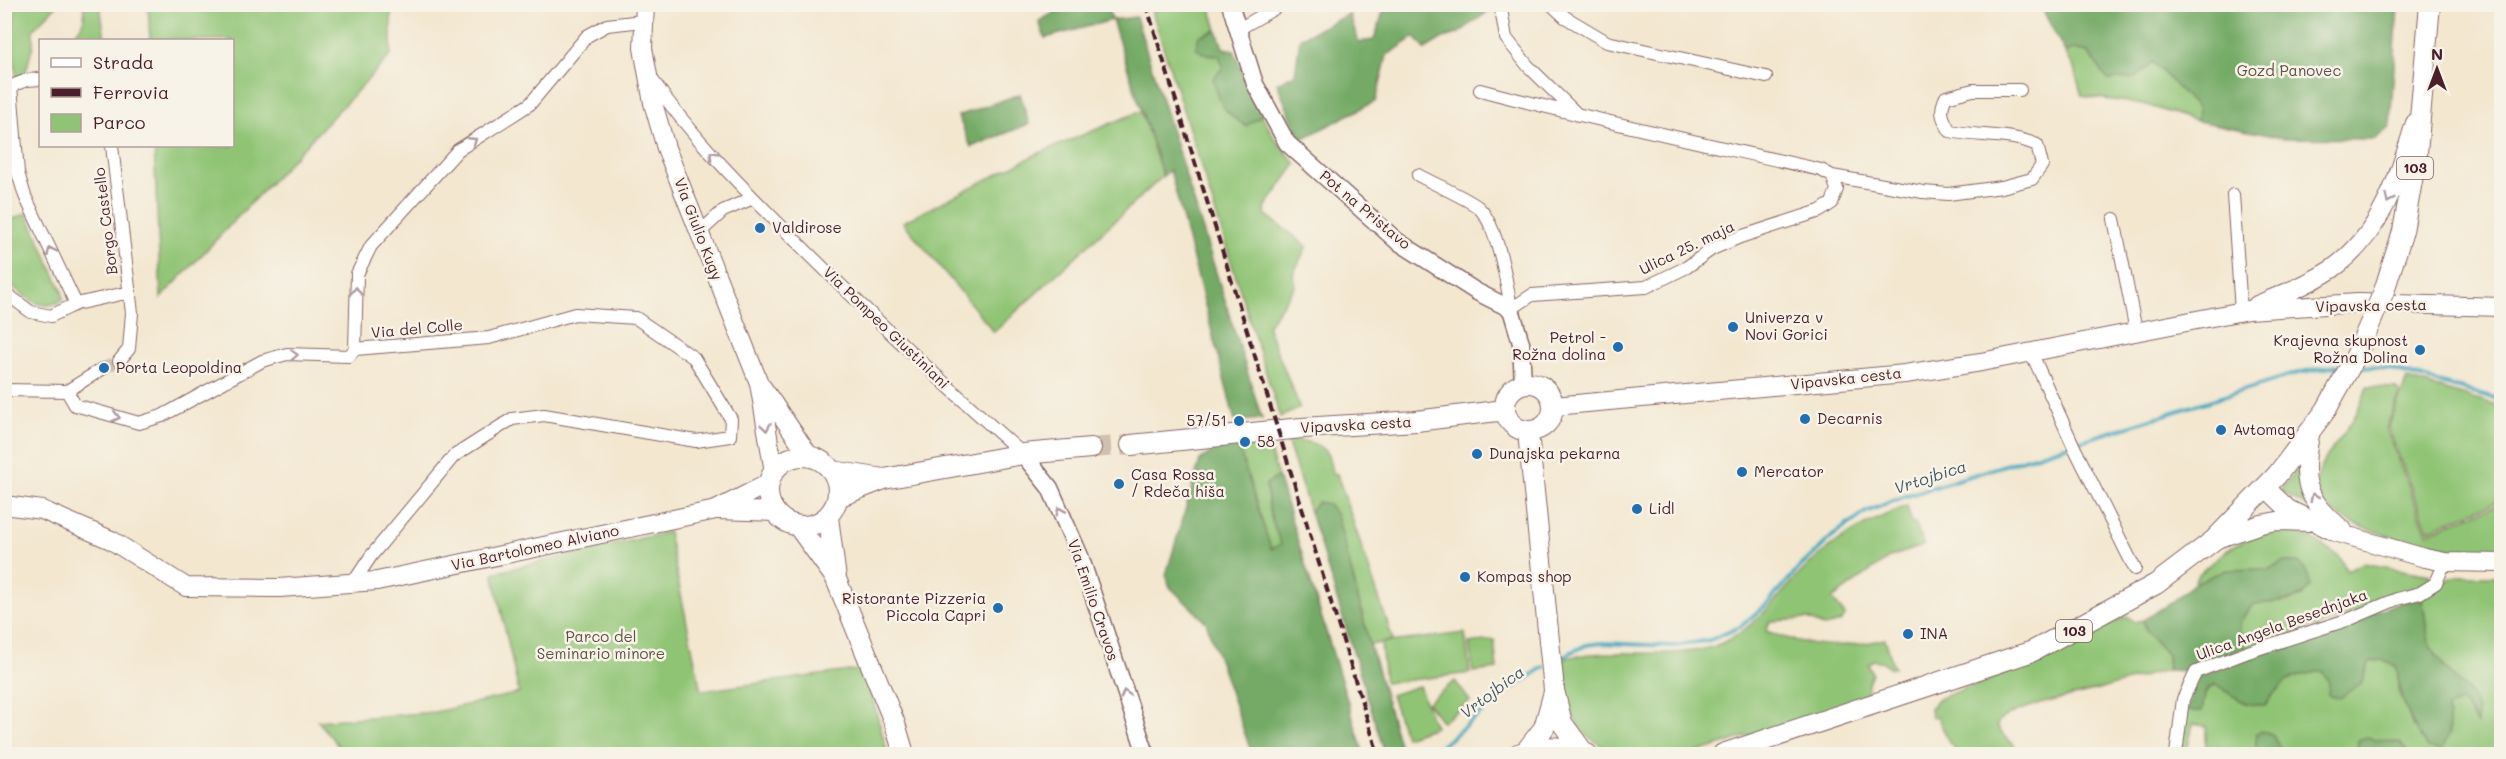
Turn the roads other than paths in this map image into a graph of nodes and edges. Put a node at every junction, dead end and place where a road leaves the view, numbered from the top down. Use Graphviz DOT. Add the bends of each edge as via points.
graph roads {
  1 [pos="1230,4"];
  2 [pos="1282,4"];
  3 [pos="1504,4"];
  4 [pos="1551,4"];
  5 [pos="2430,4"];
  6 [pos="644,13"];
  7 [pos="1238,30"];
  8 [pos="647,73"];
  9 [pos="1766,77"];
  10 [pos="39,78"];
  11 [pos="1480,90"];
  12 [pos="2020,90"];
  13 [pos="2421,104"];
  14 [pos="1579,116"];
  15 [pos="112,147"];
  16 [pos="4,150"];
  17 [pos="18,173"];
  18 [pos="1418,175"];
  19 [pos="1832,176"];
  20 [pos="2233,195"];
  21 [pos="753,198"];
  22 [pos="2114,219"];
  23 [pos="699,233"];
  24 [pos="4,292"];
  25 [pos="130,292"];
  26 [pos="76,304"];
  27 [pos="2502,307"];
  28 [pos="1511,309"];
  29 [pos="2244,310"];
  30 [pos="2136,331"];
  31 [pos="355,349"];
  32 [pos="2031,352"];
  33 [pos="119,361"];
  34 [pos="102,369"];
  35 [pos="759,383"];
  36 [pos="1523,384"];
  37 [pos="4,390"];
  38 [pos="67,391"];
  39 [pos="1554,406"];
  40 [pos="1505,410"];
  41 [pos="2311,430"];
  42 [pos="1528,432"];
  43 [pos="1131,445"];
  44 [pos="1091,448"];
  45 [pos="1023,454"];
  46 [pos="810,457"];
  47 [pos="832,471"];
  48 [pos="772,478"];
  49 [pos="884,479"];
  50 [pos="2265,488"];
  51 [pos="838,497"];
  52 [pos="4,505"];
  53 [pos="716,510"];
  54 [pos="775,512"];
  55 [pos="828,517"];
  56 [pos="2312,522"];
  57 [pos="798,526"];
  58 [pos="2354,538"];
  59 [pos="2214,540"];
  60 [pos="2445,562"];
  61 [pos="2502,563"];
  62 [pos="2135,569"];
  63 [pos="836,579"];
  64 [pos="353,583"];
  65 [pos="1553,681"];
  66 [pos="1522,753"];
  67 [pos="904,754"];
  68 [pos="1146,754"];
  69 [pos="1585,754"];
  70 [pos="1723,754"];
  71 [pos="2176,754"];
  1 -- 7 [label="street, Pot na Pristavo"];
  2 -- 7 [label="street"];
  3 -- 14 [label="street" via="1501,9 1506,39"];
  4 -- 9 [label="street" via="1607,42"];
  5 -- 13 [label="main road, 103"];
  6 -- 8 [label="main road, Via Pompeo Giustiniani"];
  31 -- 6 [label="street, one-way" via="357,274 371,246 458,150 530,104 587,36"];
  7 -- 28 [label="street, Pot na Pristavo" via="1255,84 1287,143 1397,241"];
  21 -- 8 [label="street, Via Pompeo Giustiniani, one-way" via="676,114"];
  8 -- 23 [label="main road, Via Giulio Kugy" via="666,148"];
  10 -- 17 [label="street" via="11,86"];
  11 -- 14 [label="street"];
  12 -- 19 [label="street" via="1973,90 1946,97 1942,117 1950,130 2019,137 2037,145 2042,165 2032,179 1948,194"];
  13 -- 29 [label="main road, one-way" via="2392,193 2360,244 2332,269 2304,285"];
  13 -- 41 [label="main road, 103, bridge" via="2412,189 2403,231 2372,323 2326,410"];
  14 -- 19 [label="street" via="1821,170"];
  15 -- 25 [label="street, Borgo Castello"];
  16 -- 17 [label="street"];
  26 -- 17 [label="street, one-way"];
  18 -- 28 [label="street" via="1479,208 1490,226 1504,268"];
  19 -- 28 [label="street, Ulica 25. maja" via="1838,189 1832,202 1820,212 1712,249 1687,267 1646,287 1532,295"];
  20 -- 29 [label="street"];
  21 -- 23 [label="street" via="723,211"];
  21 -- 45 [label="street, Via Pompeo Giustiniani" via="911,355"];
  22 -- 30 [label="street"];
  23 -- 35 [label="main road, Via Giulio Kugy"];
  24 -- 26 [label="street, Borgo Castello" via="31,312 51,316"];
  25 -- 26 [label="street, Borgo Castello"];
  25 -- 33 [label="street, Borgo Castello" via="131,340"];
  27 -- 29 [label="main road, Vipavska cesta" via="2358,303"];
  28 -- 36 [label="street" via="1521,343"];
  29 -- 30 [label="main road, Vipavska cesta"];
  30 -- 32 [label="main road, Vipavska cesta"];
  38 -- 31 [label="street, Via del Colle, one-way" via="75,405 139,423 162,416 262,361 287,354 349,356"];
  31 -- 64 [label="street, Via del Colle" via="489,338 575,314 636,318 694,358 731,419 730,436 696,441 544,415 512,419 454,456"];
  32 -- 39 [label="main road, Vipavska cesta" via="1905,374"];
  32 -- 62 [label="street"];
  34 -- 38 [label="street"];
  35 -- 46 [label="main road, Via Giulio Kugy"];
  35 -- 48 [label="main road, Via Giulio Kugy, one-way"];
  36 -- 39 [label="main road" via="1544,388"];
  36 -- 40 [label="main road" via="1511,391"];
  37 -- 38 [label="street"];
  39 -- 42 [label="main road" via="1544,427"];
  40 -- 42 [label="main road" via="1515,428"];
  40 -- 43 [label="main road, Vipavska cesta" via="1416,422 1302,428"];
  41 -- 50 [label="main road, 103"];
  58 -- 41 [label="main road, one-way" via="2325,515 2310,492 2305,467"];
  42 -- 65 [label="main road"];
  44 -- 45 [label="main road"];
  45 -- 49 [label="main road"];
  68 -- 45 [label="street, Via Emilio Cravos, one-way" via="1080,556 1050,488"];
  46 -- 47 [label="main road"];
  46 -- 48 [label="main road" via="784,462"];
  47 -- 49 [label="main road"];
  47 -- 51 [label="main road"];
  48 -- 53 [label="main road, Via Bartolomeo Alviano"];
  48 -- 54 [label="main road" via="769,498"];
  49 -- 51 [label="main road"];
  50 -- 56 [label="main road" via="2288,509"];
  50 -- 59 [label="main road, 103"];
  51 -- 55 [label="main road"];
  52 -- 64 [label="main road, Via Bartolomeo Alviano" via="42,510 111,540 186,587 279,588"];
  53 -- 54 [label="main road, Via Bartolomeo Alviano"];
  53 -- 64 [label="main road, Via Bartolomeo Alviano"];
  54 -- 57 [label="main road" via="784,521"];
  55 -- 57 [label="main road" via="811,526"];
  55 -- 63 [label="main road"];
  56 -- 58 [label="main road"];
  56 -- 59 [label="main road" via="2277,521"];
  57 -- 63 [label="main road"];
  58 -- 60 [label="main road"];
  59 -- 70 [label="main road, 103" via="2156,584 2033,651"];
  60 -- 61 [label="main road"];
  60 -- 71 [label="street, Ulica Angela Besednjaka" via="2436,583 2420,593 2196,672 2183,699"];
  63 -- 67 [label="main road"];
  65 -- 66 [label="main road" via="1544,728"];
  65 -- 69 [label="main road" via="1562,723"];
  66 -- 69 [label="main road" via="1545,747"];
}
